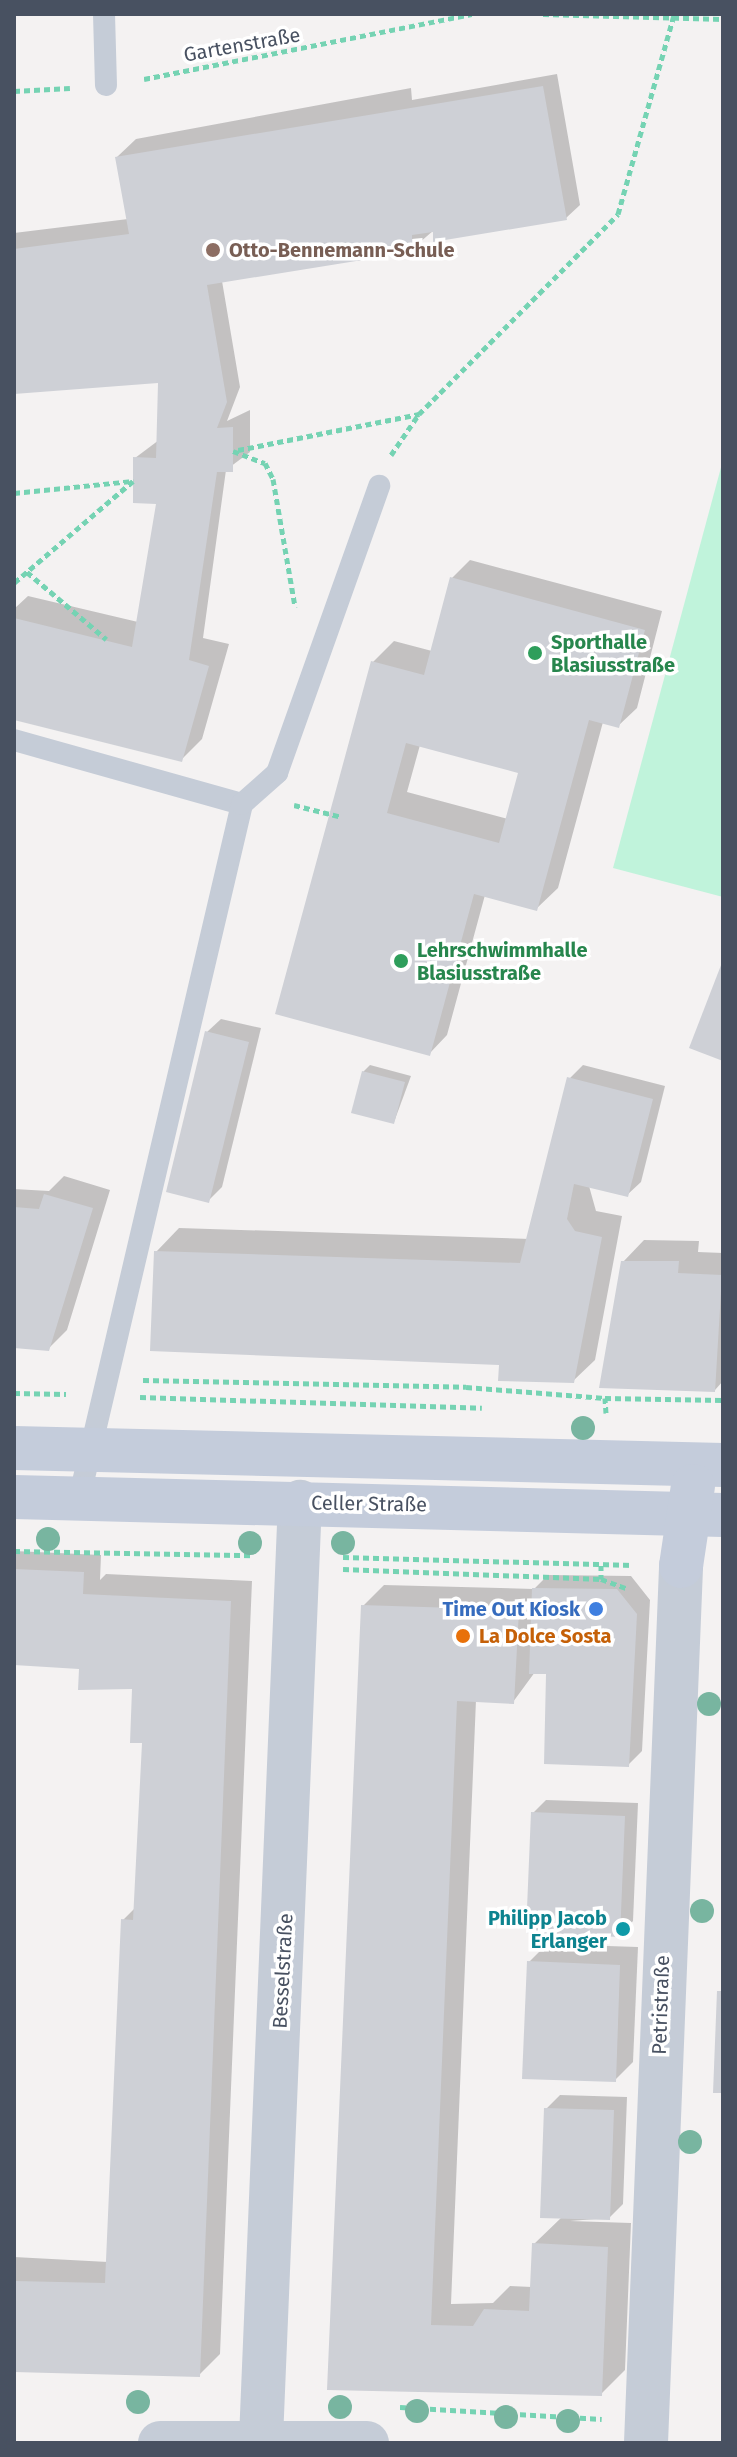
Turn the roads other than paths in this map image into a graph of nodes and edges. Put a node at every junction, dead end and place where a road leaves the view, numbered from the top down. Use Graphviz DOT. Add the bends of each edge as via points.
graph roads {
  1 [pos="104,14"];
  2 [pos="106,85"];
  3 [pos="379,486"];
  4 [pos="14,740"];
  5 [pos="242,804"];
  6 [pos="14,1448"];
  7 [pos="90,1450"];
  8 [pos="710,1464"];
  9 [pos="14,1497"];
  10 [pos="79,1499"];
  11 [pos="300,1502"];
  12 [pos="711,1519"];
  13 [pos="681,1566"];
  14 [pos="628,2431"];
  15 [pos="261,2439"];
  16 [pos="160,2443"];
  17 [pos="367,2443"];
  1 -- 2 [label="lane"];
  3 -- 5 [label="lane" via="307,675 277,773"];
  4 -- 5 [label="lane"];
  5 -- 7 [label="lane"];
  6 -- 7 [label="main road"];
  7 -- 8 [label="main road"];
  7 -- 10 [label="lane"];
  8 -- 12 [label="main road"];
  9 -- 10 [label="main road, Celler Straße"];
  10 -- 11 [label="main road, Celler Straße"];
  11 -- 12 [label="main road, Celler Straße"];
  11 -- 15 [label="street, Besselstraße" via="318,1562"];
  12 -- 13 [label="main road"];
  13 -- 14 [label="street, Petristraße"];
  15 -- 16 [label="street"];
  15 -- 17 [label="street"];
}
